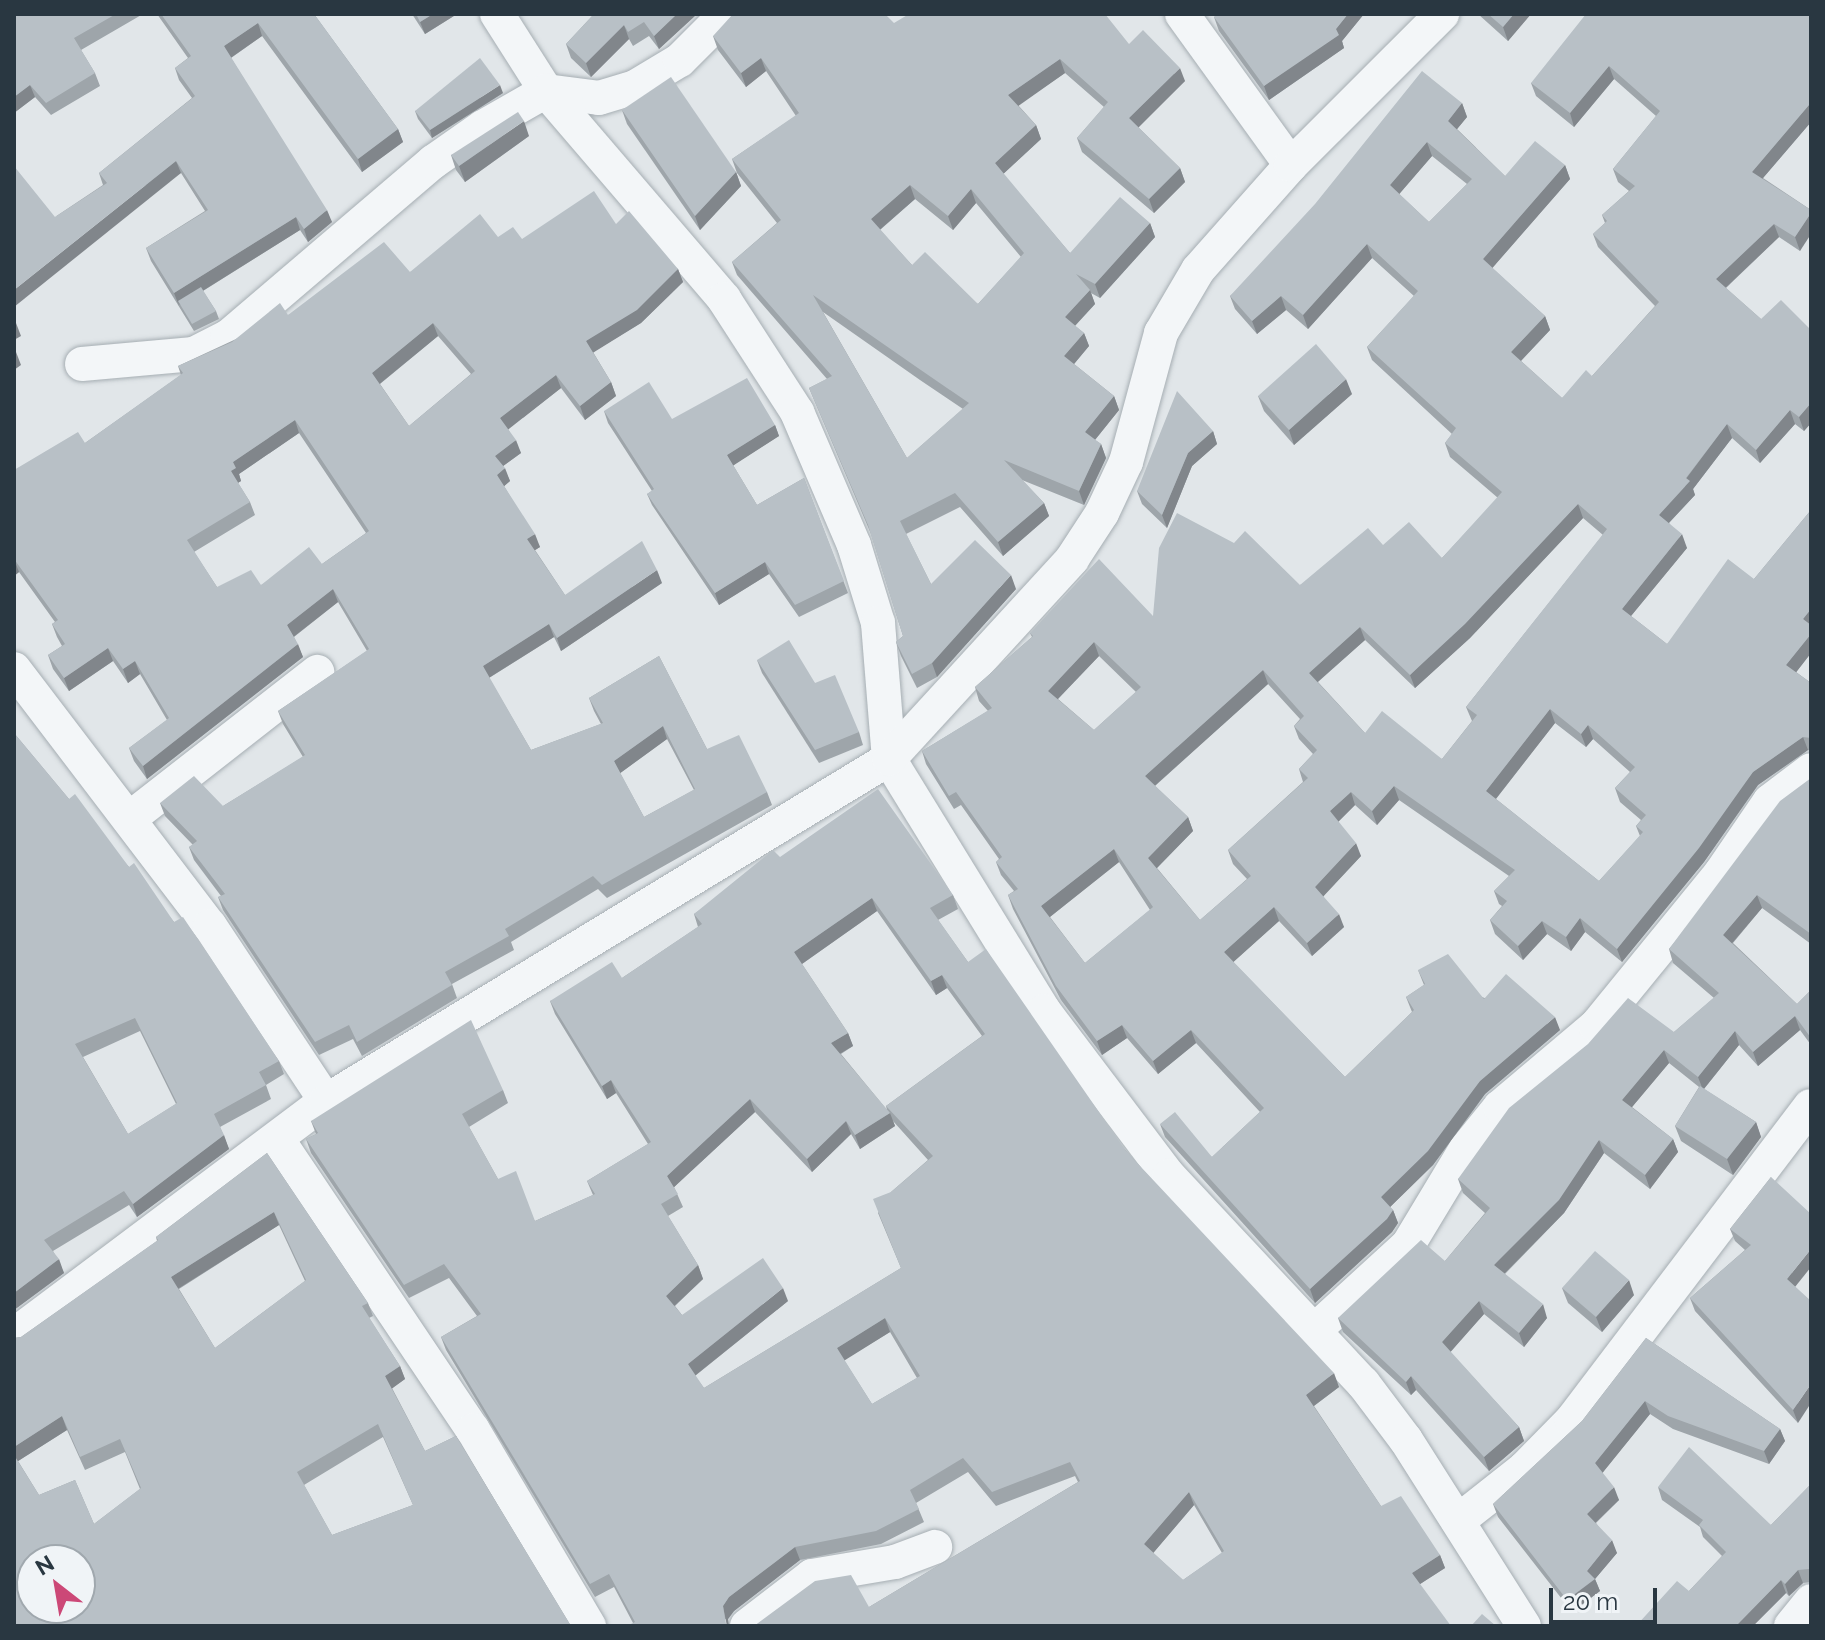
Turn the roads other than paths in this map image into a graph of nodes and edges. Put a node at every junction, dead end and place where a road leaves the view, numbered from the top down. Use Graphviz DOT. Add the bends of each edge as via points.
graph roads {
  1 [pos="497,14"];
  2 [pos="726,14"];
  3 [pos="1182,14"];
  4 [pos="1442,14"];
  5 [pos="546,91"];
  6 [pos="1291,165"];
  7 [pos="82,364"];
  8 [pos="14,669"];
  9 [pos="317,672"];
  10 [pos="889,759"];
  11 [pos="1811,770"];
  12 [pos="129,819"];
  13 [pos="326,1101"];
  14 [pos="1810,1106"];
  15 [pos="278,1140"];
  16 [pos="17,1328"];
  17 [pos="1314,1331"];
  18 [pos="1458,1521"];
  19 [pos="935,1547"];
  20 [pos="1811,1601"];
  21 [pos="589,1626"];
  22 [pos="747,1626"];
  23 [pos="1524,1626"];
  24 [pos="1791,1626"];
  1 -- 5 [label="street"];
  2 -- 5 [label="street" via="680,60 635,87 599,98"];
  3 -- 6 [label="street"];
  4 -- 6 [label="street"];
  5 -- 7 [label="street" via="433,162 228,337 194,354"];
  5 -- 10 [label="street" via="724,299 797,412 854,545 878,623"];
  6 -- 10 [label="street" via="1198,270 1161,333 1126,462 1072,559"];
  8 -- 12 [label="street"];
  9 -- 12 [label="street"];
  10 -- 13 [label="street"];
  10 -- 17 [label="street" via="1044,1011 1169,1176"];
  11 -- 17 [label="street" via="1770,801 1720,874 1596,1026 1500,1107 1466,1149 1408,1245"];
  12 -- 13 [label="street" via="275,1017"];
  13 -- 15 [label="street"];
  14 -- 18 [label="street" via="1572,1420 1525,1468"];
  15 -- 16 [label="street"];
  15 -- 21 [label="street" via="473,1430"];
  17 -- 18 [label="street" via="1363,1383"];
  18 -- 23 [label="street"];
  19 -- 22 [label="street" via="895,1562 812,1576"];
  20 -- 24 [label="street"];
}
